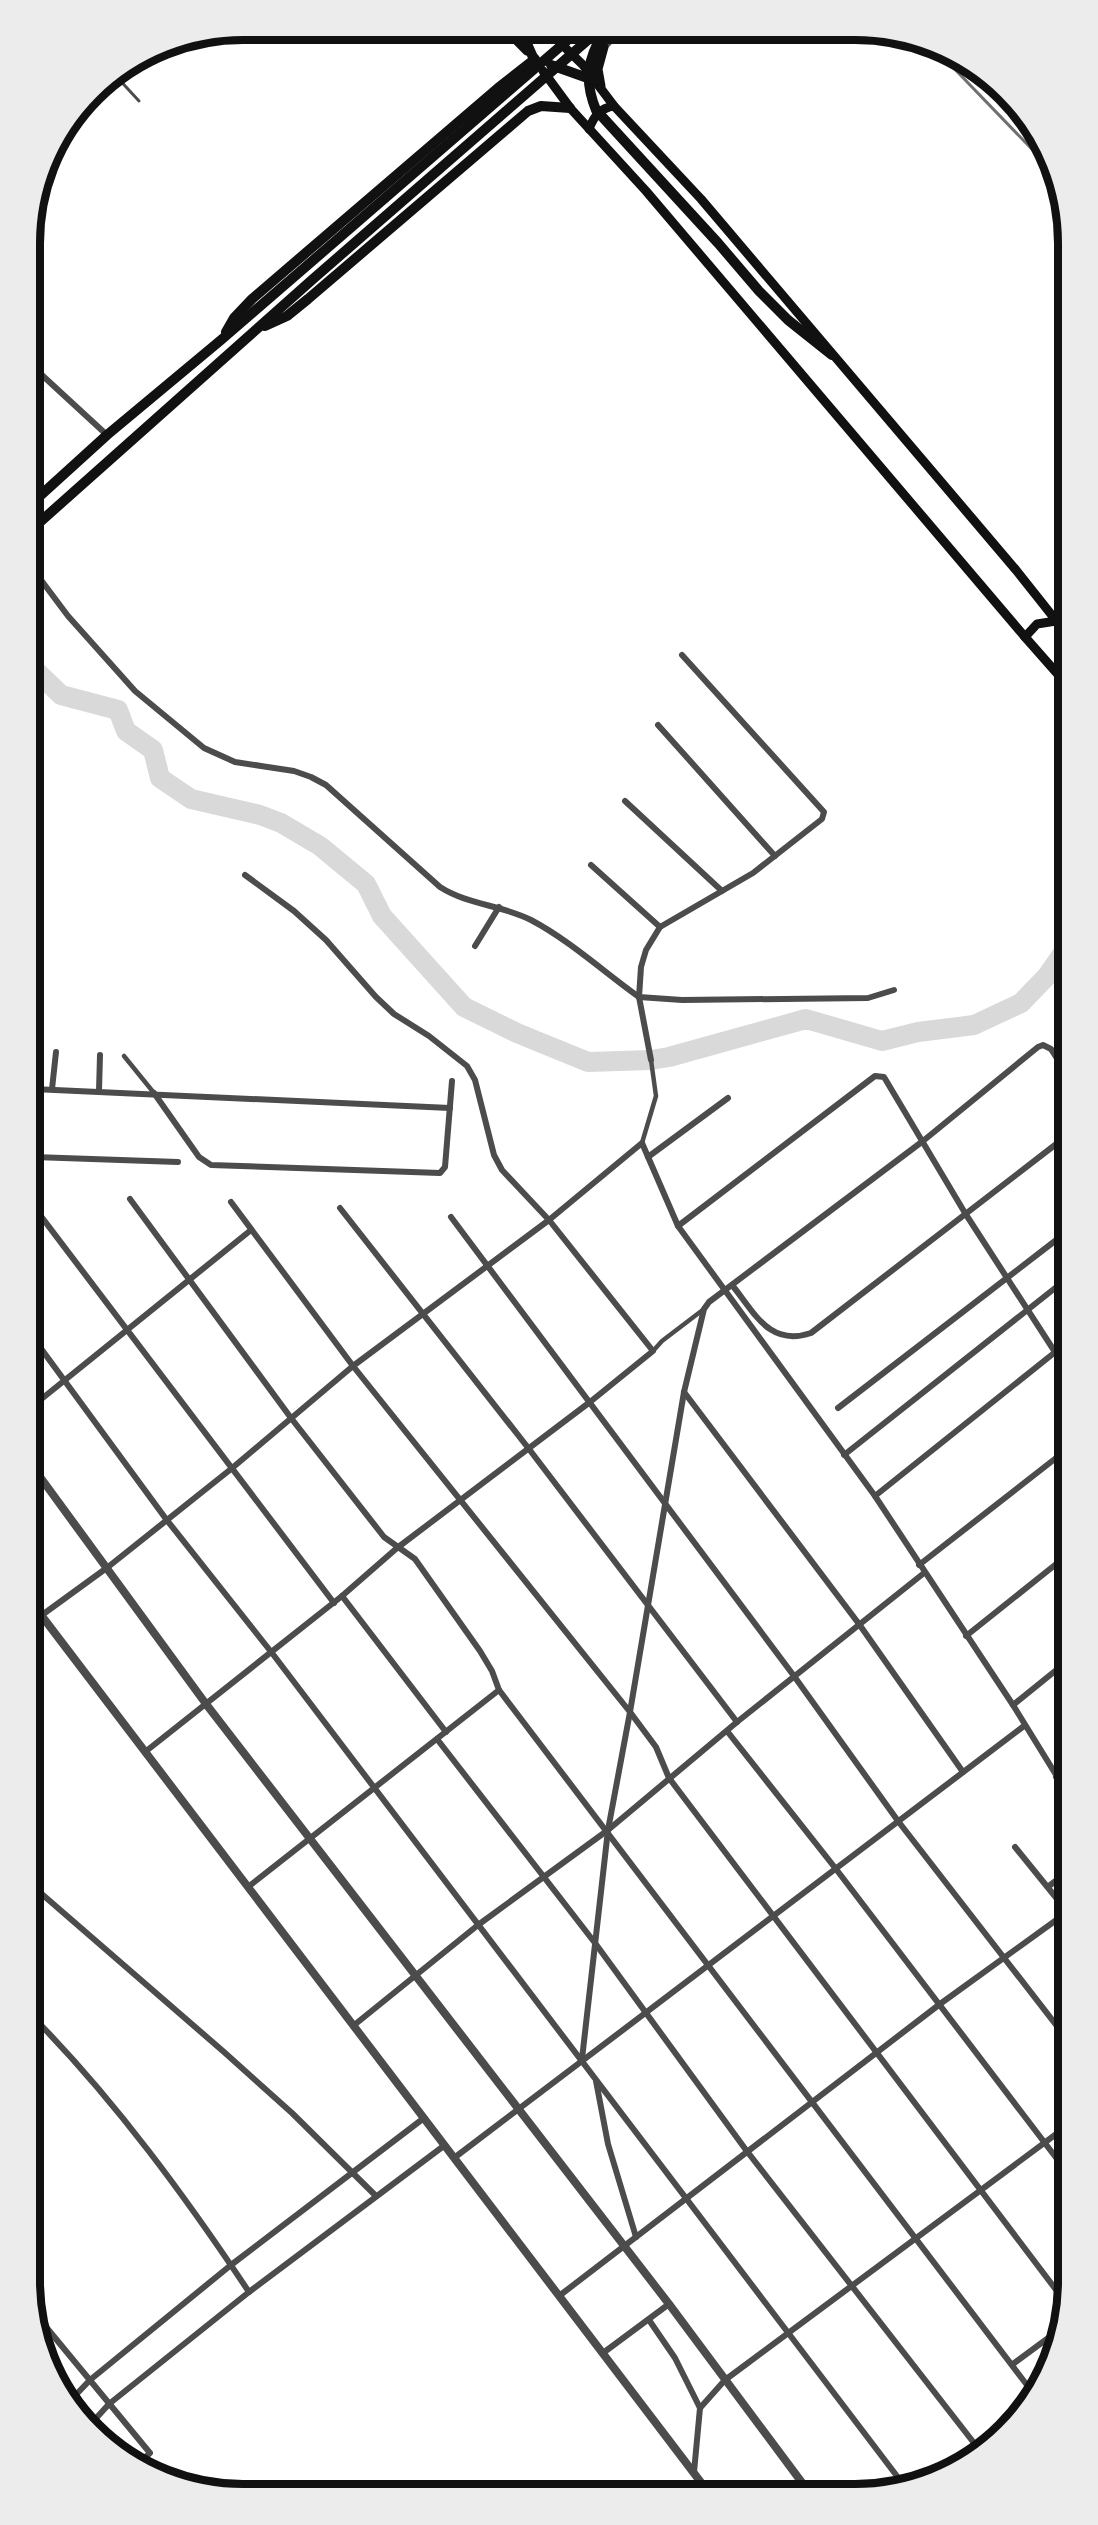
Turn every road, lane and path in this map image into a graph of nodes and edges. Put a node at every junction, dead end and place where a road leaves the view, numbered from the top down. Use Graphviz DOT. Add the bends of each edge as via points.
graph roads {
  1 [pos="516,40"];
  2 [pos="522,40"];
  3 [pos="557,40"];
  4 [pos="566,40"];
  5 [pos="579,40"];
  6 [pos="588,40"];
  7 [pos="600,40"];
  8 [pos="611,40"];
  9 [pos="604,47"];
  10 [pos="535,59"];
  11 [pos="583,65"];
  12 [pos="596,81"];
  13 [pos="121,82"];
  14 [pos="498,88"];
  15 [pos="603,91"];
  16 [pos="139,102"];
  17 [pos="614,106"];
  18 [pos="570,108"];
  19 [pos="528,111"];
  20 [pos="589,129"];
  21 [pos="259,327"];
  22 [pos="221,340"];
  23 [pos="831,355"];
  24 [pos="41,374"];
  25 [pos="107,435"];
  26 [pos="41,495"];
  27 [pos="41,522"];
  28 [pos="41,580"];
  29 [pos="1058,623"];
  30 [pos="1058,625"];
  31 [pos="1025,637"];
  32 [pos="1038,652"];
  33 [pos="682,656"];
  34 [pos="1058,668"];
  35 [pos="1058,673"];
  36 [pos="658,725"];
  37 [pos="625,801"];
  38 [pos="776,856"];
  39 [pos="591,865"];
  40 [pos="245,875"];
  41 [pos="722,891"];
  42 [pos="499,907"];
  43 [pos="660,927"];
  44 [pos="475,946"];
  45 [pos="894,990"];
  46 [pos="639,998"];
  47 [pos="56,1052"];
  48 [pos="99,1055"];
  49 [pos="124,1056"];
  50 [pos="651,1060"];
  51 [pos="1058,1060"];
  52 [pos="452,1081"];
  53 [pos="41,1089"];
  54 [pos="52,1089"];
  55 [pos="99,1091"];
  56 [pos="154,1093"];
  57 [pos="728,1098"];
  58 [pos="450,1107"];
  59 [pos="923,1141"];
  60 [pos="642,1143"];
  61 [pos="1058,1143"];
  62 [pos="41,1157"];
  63 [pos="648,1158"];
  64 [pos="178,1162"];
  65 [pos="130,1199"];
  66 [pos="231,1202"];
  67 [pos="340,1208"];
  68 [pos="965,1214"];
  69 [pos="41,1216"];
  70 [pos="452,1217"];
  71 [pos="549,1220"];
  72 [pos="678,1226"];
  73 [pos="251,1230"];
  74 [pos="1058,1239"];
  75 [pos="486,1266"];
  76 [pos="1007,1278"];
  77 [pos="190,1280"];
  78 [pos="732,1284"];
  79 [pos="1057,1286"];
  80 [pos="725,1290"];
  81 [pos="704,1309"];
  82 [pos="1028,1310"];
  83 [pos="423,1313"];
  84 [pos="127,1331"];
  85 [pos="40,1348"];
  86 [pos="1057,1350"];
  87 [pos="653,1351"];
  88 [pos="1055,1352"];
  89 [pos="1057,1356"];
  90 [pos="353,1366"];
  91 [pos="65,1381"];
  92 [pos="684,1392"];
  93 [pos="40,1400"];
  94 [pos="590,1402"];
  95 [pos="838,1408"];
  96 [pos="291,1418"];
  97 [pos="529,1449"];
  98 [pos="844,1455"];
  99 [pos="1057,1457"];
  100 [pos="231,1469"];
  101 [pos="40,1478"];
  102 [pos="874,1496"];
  103 [pos="461,1499"];
  104 [pos="664,1501"];
  105 [pos="166,1519"];
  106 [pos="397,1548"];
  107 [pos="1057,1563"];
  108 [pos="919,1565"];
  109 [pos="108,1567"];
  110 [pos="924,1573"];
  111 [pos="342,1596"];
  112 [pos="334,1603"];
  113 [pos="648,1605"];
  114 [pos="42,1616"];
  115 [pos="859,1624"];
  116 [pos="966,1636"];
  117 [pos="272,1653"];
  118 [pos="1057,1669"];
  119 [pos="794,1676"];
  120 [pos="499,1690"];
  121 [pos="206,1704"];
  122 [pos="1013,1705"];
  123 [pos="630,1712"];
  124 [pos="737,1722"];
  125 [pos="1024,1725"];
  126 [pos="727,1731"];
  127 [pos="446,1732"];
  128 [pos="437,1739"];
  129 [pos="145,1752"];
  130 [pos="963,1772"];
  131 [pos="669,1778"];
  132 [pos="1056,1778"];
  133 [pos="374,1788"];
  134 [pos="898,1821"];
  135 [pos="608,1830"];
  136 [pos="311,1837"];
  137 [pos="1014,1846"];
  138 [pos="836,1869"];
  139 [pos="542,1877"];
  140 [pos="1057,1880"];
  141 [pos="1049,1886"];
  142 [pos="248,1887"];
  143 [pos="40,1893"];
  144 [pos="1057,1898"];
  145 [pos="773,1917"];
  146 [pos="1057,1917"];
  147 [pos="478,1925"];
  148 [pos="595,1944"];
  149 [pos="1003,1957"];
  150 [pos="709,1964"];
  151 [pos="416,1973"];
  152 [pos="940,2004"];
  153 [pos="646,2013"];
  154 [pos="40,2024"];
  155 [pos="353,2026"];
  156 [pos="1057,2026"];
  157 [pos="876,2054"];
  158 [pos="582,2060"];
  159 [pos="596,2080"];
  160 [pos="812,2101"];
  161 [pos="519,2109"];
  162 [pos="424,2118"];
  163 [pos="1057,2134"];
  164 [pos="1045,2143"];
  165 [pos="445,2145"];
  166 [pos="746,2150"];
  167 [pos="454,2158"];
  168 [pos="1057,2159"];
  169 [pos="354,2173"];
  170 [pos="981,2191"];
  171 [pos="376,2196"];
  172 [pos="685,2198"];
  173 [pos="636,2237"];
  174 [pos="916,2239"];
  175 [pos="624,2246"];
  176 [pos="231,2265"];
  177 [pos="852,2286"];
  178 [pos="249,2292"];
  179 [pos="1057,2292"];
  180 [pos="559,2296"];
  181 [pos="669,2304"];
  182 [pos="649,2320"];
  183 [pos="46,2326"];
  184 [pos="787,2334"];
  185 [pos="1050,2336"];
  186 [pos="603,2353"];
  187 [pos="1012,2364"];
  188 [pos="90,2380"];
  189 [pos="725,2380"];
  190 [pos="1028,2386"];
  191 [pos="76,2395"];
  192 [pos="109,2404"];
  193 [pos="700,2408"];
  194 [pos="95,2419"];
  195 [pos="975,2444"];
  196 [pos="144,2458"];
  197 [pos="694,2472"];
  198 [pos="899,2479"];
  199 [pos="702,2484"];
  200 [pos="803,2484"];
  1 -- 10 [label="main road"];
  2 -- 10 [label="highway"];
  3 -- 11 [label="main road"];
  4 -- 22 [label="highway"];
  5 -- 9 [label="street" via="588,47"];
  6 -- 21 [label="highway"];
  7 -- 23 [label="highway" via="587,71 596,110 788,320"];
  8 -- 9 [label="street"];
  9 -- 11 [label="street"];
  9 -- 15 [label="main road" via="598,69"];
  10 -- 11 [label="main road"];
  10 -- 12 [label="highway"];
  10 -- 14 [label="highway"];
  10 -- 18 [label="main road"];
  10 -- 19 [label="highway" via="538,73"];
  11 -- 12 [label="main road"];
  12 -- 15 [label="main road"];
  13 -- 16 [label="lane"];
  14 -- 19 [label="highway" via="515,90 527,102"];
  14 -- 22 [label="highway" via="252,299"];
  15 -- 17 [label="main road"];
  17 -- 20 [label="main road" via="596,114"];
  17 -- 23 [label="main road" via="701,199"];
  18 -- 19 [label="highway" via="541,106"];
  18 -- 20 [label="main road"];
  19 -- 21 [label="highway" via="301,305 287,316"];
  20 -- 31 [label="main road"];
  21 -- 27 [label="highway"];
  22 -- 25 [label="highway"];
  23 -- 29 [label="main road"];
  24 -- 25 [label="street"];
  25 -- 26 [label="highway"];
  28 -- 42 [label="street" via="135,691 204,748 235,762 312,777 326,785 440,888"];
  30 -- 31 [label="main road" via="1037,624"];
  31 -- 32 [label="main road"];
  32 -- 34 [label="main road"];
  32 -- 35 [label="main road"];
  33 -- 38 [label="street" via="824,812 822,819"];
  36 -- 38 [label="street"];
  37 -- 41 [label="street"];
  38 -- 41 [label="street"];
  39 -- 43 [label="street"];
  40 -- 71 [label="street" via="326,940 394,1014 467,1066 475,1080 494,1155 502,1170"];
  41 -- 43 [label="street"];
  42 -- 44 [label="street"];
  42 -- 46 [label="street" via="552,933"];
  43 -- 46 [label="street" via="646,950"];
  45 -- 46 [label="street" via="868,998"];
  46 -- 50 [label="street"];
  47 -- 54 [label="street"];
  48 -- 55 [label="street"];
  49 -- 56 [label="street"];
  50 -- 60 [label="street" via="656,1096"];
  51 -- 59 [label="street" via="1047,1046 1038,1047"];
  52 -- 58 [label="street"];
  53 -- 54 [label="street"];
  54 -- 55 [label="street"];
  55 -- 56 [label="street"];
  56 -- 58 [label="street"];
  56 -- 58 [label="street" via="199,1157 218,1166 440,1173 444,1170"];
  57 -- 63 [label="street"];
  59 -- 68 [label="street"];
  59 -- 72 [label="street" via="887,1079 875,1076"];
  59 -- 78 [label="street"];
  60 -- 63 [label="street"];
  60 -- 71 [label="street"];
  61 -- 68 [label="street"];
  62 -- 64 [label="street"];
  63 -- 72 [label="street"];
  65 -- 77 [label="street"];
  66 -- 73 [label="street"];
  67 -- 83 [label="street"];
  68 -- 76 [label="street"];
  68 -- 78 [label="street" via="811,1333 797,1338 787,1338 768,1328"];
  69 -- 84 [label="street"];
  70 -- 75 [label="street"];
  71 -- 75 [label="street"];
  71 -- 87 [label="street"];
  72 -- 80 [label="street"];
  73 -- 77 [label="street"];
  73 -- 90 [label="street"];
  74 -- 76 [label="street"];
  75 -- 83 [label="street"];
  75 -- 94 [label="street"];
  76 -- 82 [label="street"];
  76 -- 95 [label="street"];
  77 -- 84 [label="street"];
  77 -- 96 [label="street"];
  78 -- 80 [label="street"];
  79 -- 82 [label="street"];
  80 -- 81 [label="street"];
  80 -- 98 [label="street"];
  81 -- 87 [label="street"];
  81 -- 92 [label="street"];
  82 -- 88 [label="street"];
  82 -- 98 [label="street"];
  83 -- 90 [label="street"];
  83 -- 97 [label="street"];
  84 -- 91 [label="street"];
  84 -- 100 [label="street"];
  85 -- 91 [label="street"];
  86 -- 88 [label="street"];
  87 -- 94 [label="street"];
  88 -- 89 [label="street"];
  88 -- 102 [label="street"];
  90 -- 96 [label="street"];
  90 -- 103 [label="street"];
  91 -- 93 [label="street"];
  91 -- 105 [label="street"];
  92 -- 104 [label="street"];
  92 -- 115 [label="street"];
  94 -- 97 [label="street"];
  94 -- 104 [label="street"];
  96 -- 100 [label="street"];
  96 -- 106 [label="street" via="384,1537"];
  97 -- 103 [label="street"];
  97 -- 113 [label="street"];
  98 -- 102 [label="street"];
  99 -- 108 [label="street"];
  100 -- 105 [label="street"];
  100 -- 112 [label="street"];
  101 -- 109 [label="street"];
  102 -- 108 [label="street"];
  103 -- 106 [label="street"];
  103 -- 123 [label="street"];
  104 -- 113 [label="street"];
  104 -- 119 [label="street"];
  105 -- 109 [label="street"];
  105 -- 117 [label="street"];
  106 -- 111 [label="street"];
  106 -- 120 [label="street" via="415,1559 480,1651"];
  107 -- 116 [label="street"];
  108 -- 110 [label="street"];
  109 -- 114 [label="street"];
  109 -- 121 [label="street"];
  110 -- 115 [label="street"];
  110 -- 116 [label="street"];
  111 -- 112 [label="street"];
  111 -- 127 [label="street"];
  112 -- 117 [label="street"];
  113 -- 123 [label="street"];
  113 -- 124 [label="street"];
  114 -- 129 [label="street"];
  115 -- 119 [label="street"];
  115 -- 130 [label="street"];
  116 -- 122 [label="street"];
  117 -- 121 [label="street"];
  117 -- 133 [label="street"];
  118 -- 122 [label="street"];
  119 -- 124 [label="street"];
  119 -- 134 [label="street"];
  120 -- 127 [label="street"];
  120 -- 135 [label="street"];
  121 -- 129 [label="street"];
  121 -- 136 [label="street"];
  122 -- 125 [label="street"];
  123 -- 131 [label="street" via="656,1747"];
  123 -- 135 [label="street"];
  124 -- 126 [label="street"];
  125 -- 130 [label="street"];
  125 -- 132 [label="street"];
  126 -- 131 [label="street"];
  126 -- 138 [label="street"];
  127 -- 128 [label="street"];
  128 -- 133 [label="street"];
  128 -- 139 [label="street"];
  129 -- 142 [label="street"];
  130 -- 134 [label="street"];
  131 -- 135 [label="street"];
  131 -- 145 [label="street"];
  133 -- 136 [label="street"];
  133 -- 147 [label="street"];
  134 -- 138 [label="street"];
  134 -- 149 [label="street"];
  135 -- 139 [label="street"];
  135 -- 148 [label="street"];
  135 -- 150 [label="street"];
  136 -- 142 [label="street"];
  136 -- 151 [label="street"];
  137 -- 141 [label="street"];
  138 -- 145 [label="street"];
  138 -- 152 [label="street"];
  139 -- 147 [label="street"];
  139 -- 148 [label="street"];
  140 -- 141 [label="street"];
  141 -- 144 [label="street"];
  142 -- 155 [label="street"];
  143 -- 169 [label="street" via="224,2052"];
  145 -- 150 [label="street"];
  145 -- 157 [label="street"];
  146 -- 149 [label="street"];
  147 -- 151 [label="street"];
  147 -- 158 [label="street"];
  148 -- 153 [label="street"];
  148 -- 158 [label="street"];
  149 -- 152 [label="street"];
  149 -- 156 [label="street"];
  150 -- 153 [label="street"];
  150 -- 160 [label="street"];
  151 -- 155 [label="street"];
  151 -- 161 [label="street"];
  152 -- 157 [label="street"];
  152 -- 164 [label="street"];
  153 -- 158 [label="street"];
  153 -- 166 [label="street"];
  154 -- 176 [label="street" via="118,2112"];
  155 -- 162 [label="street"];
  157 -- 160 [label="street"];
  157 -- 170 [label="street"];
  158 -- 159 [label="street"];
  158 -- 161 [label="street"];
  159 -- 172 [label="street"];
  159 -- 173 [label="street" via="608,2144"];
  160 -- 166 [label="street"];
  160 -- 174 [label="street"];
  161 -- 167 [label="street"];
  161 -- 175 [label="street"];
  162 -- 165 [label="street"];
  162 -- 169 [label="street"];
  163 -- 164 [label="street"];
  164 -- 168 [label="street"];
  164 -- 170 [label="street"];
  165 -- 167 [label="street"];
  165 -- 171 [label="street"];
  166 -- 172 [label="street"];
  166 -- 177 [label="street"];
  167 -- 180 [label="street"];
  169 -- 171 [label="street"];
  169 -- 176 [label="street"];
  170 -- 174 [label="street"];
  170 -- 179 [label="street"];
  171 -- 178 [label="street"];
  172 -- 173 [label="street"];
  172 -- 184 [label="street"];
  173 -- 175 [label="street"];
  174 -- 177 [label="street"];
  174 -- 187 [label="street"];
  175 -- 180 [label="street"];
  175 -- 181 [label="street"];
  176 -- 178 [label="street"];
  176 -- 188 [label="street"];
  177 -- 184 [label="street"];
  177 -- 195 [label="street"];
  178 -- 192 [label="street"];
  180 -- 186 [label="street"];
  181 -- 182 [label="street"];
  181 -- 189 [label="street"];
  182 -- 186 [label="street"];
  182 -- 193 [label="street" via="675,2358"];
  183 -- 188 [label="street"];
  184 -- 189 [label="street"];
  184 -- 198 [label="street"];
  185 -- 187 [label="street"];
  186 -- 197 [label="street"];
  187 -- 190 [label="street"];
  188 -- 191 [label="street"];
  188 -- 192 [label="street"];
  189 -- 193 [label="street"];
  189 -- 200 [label="street"];
  192 -- 194 [label="street"];
  192 -- 196 [label="street" via="150,2453"];
  193 -- 197 [label="street"];
  197 -- 199 [label="street"];
}
